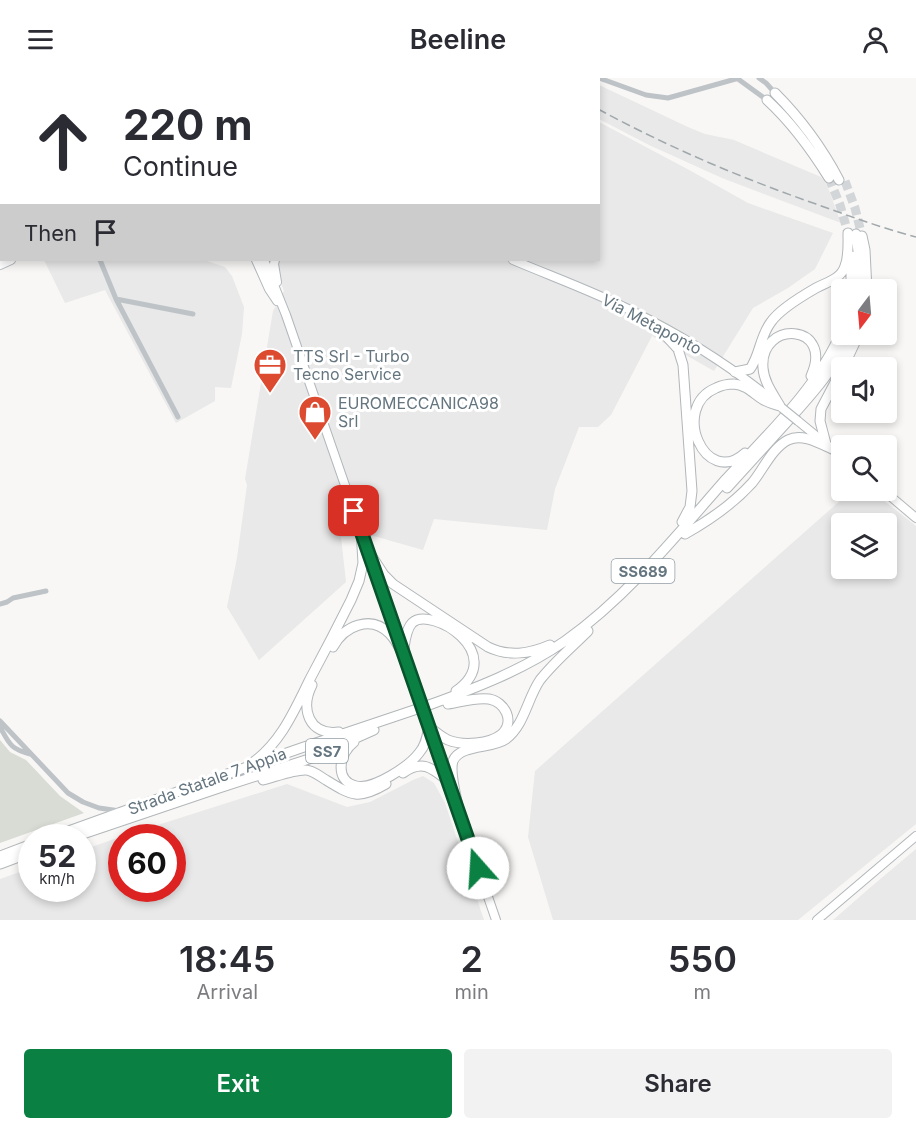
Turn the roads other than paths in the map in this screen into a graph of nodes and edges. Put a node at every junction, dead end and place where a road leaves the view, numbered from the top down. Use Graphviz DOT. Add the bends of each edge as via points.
graph roads {
  1 [pos="600,78"];
  2 [pos="759,78"];
  3 [pos="738,79"];
  4 [pos="775,93"];
  5 [pos="767,100"];
  6 [pos="829,178"];
  7 [pos="842,181"];
  8 [pos="855,234"];
  9 [pos="100,261"];
  10 [pos="256,261"];
  11 [pos="264,261"];
  12 [pos="274,261"];
  13 [pos="515,261"];
  14 [pos="851,279"];
  15 [pos="859,279"];
  16 [pos="866,279"];
  17 [pos="117,299"];
  18 [pos="193,314"];
  19 [pos="286,315"];
  20 [pos="653,322"];
  21 [pos="835,345"];
  22 [pos="845,345"];
  23 [pos="735,372"];
  24 [pos="831,389"];
  25 [pos="802,394"];
  26 [pos="781,407"];
  27 [pos="178,417"];
  28 [pos="769,433"];
  29 [pos="829,447"];
  30 [pos="896,501"];
  31 [pos="916,518"];
  32 [pos="361,530"];
  33 [pos="685,534"];
  34 [pos="671,540"];
  35 [pos="369,552"];
  36 [pos="45,591"];
  37 [pos="0,604"];
  38 [pos="587,628"];
  39 [pos="404,654"];
  40 [pos="447,701"];
  41 [pos="432,707"];
  42 [pos="0,721"];
  43 [pos="0,727"];
  44 [pos="429,727"];
  45 [pos="356,730"];
  46 [pos="368,732"];
  47 [pos="31,754"];
  48 [pos="244,769"];
  49 [pos="448,781"];
  50 [pos="219,788"];
  51 [pos="125,811"];
  52 [pos="459,811"];
  53 [pos="88,824"];
  54 [pos="96,830"];
  55 [pos="916,836"];
  56 [pos="18,849"];
  57 [pos="0,856"];
  58 [pos="18,857"];
  59 [pos="0,864"];
  60 [pos="496,920"];
  61 [pos="817,920"];
  1 -- 3 [label="street" via="646,95 668,98"];
  2 -- 4 [label="street"];
  3 -- 5 [label="street"];
  4 -- 7 [label="highway" via="808,130"];
  5 -- 6 [label="highway" via="785,117"];
  8 -- 14 [label="highway" via="850,246"];
  8 -- 15 [label="highway"];
  8 -- 16 [label="highway" via="865,250"];
  8 -- 23 [label="highway" via="840,274 780,312 770,322 750,369"];
  9 -- 17 [label="street"];
  10 -- 19 [label="main road"];
  11 -- 19 [label="main road"];
  12 -- 19 [label="main road"];
  13 -- 20 [label="main road, Via Metaponto"];
  17 -- 18 [label="street"];
  17 -- 27 [label="street"];
  19 -- 32 [label="main road"];
  20 -- 23 [label="main road, Via Metaponto"];
  20 -- 34 [label="highway" via="678,349 684,373 692,497 689,510"];
  21 -- 25 [label="highway, SS689"];
  22 -- 33 [label="highway, SS689" via="832,370"];
  23 -- 26 [label="main road, Via Metaponto"];
  24 -- 29 [label="highway" via="821,409 820,421"];
  25 -- 26 [label="highway" via="816,363 815,351 807,338 787,333 770,345 763,365 769,388"];
  25 -- 28 [label="highway, SS689"];
  26 -- 28 [label="highway" via="744,387 729,384 709,391 696,409 694,424 699,444 704,452 721,462 738,459"];
  26 -- 29 [label="main road, bridge"];
  28 -- 34 [label="highway, SS689"];
  29 -- 33 [label="highway" via="798,437 787,440 729,506"];
  30 -- 31 [label="main road"];
  32 -- 35 [label="main road"];
  32 -- 48 [label="highway" via="363,562 351,600 275,742"];
  33 -- 38 [label="highway, SS689" via="638,586"];
  34 -- 38 [label="highway, SS689"];
  35 -- 38 [label="highway" via="393,584 498,651 534,651 576,628"];
  35 -- 39 [label="main road"];
  36 -- 37 [label="street"];
  38 -- 40 [label="highway, SS689" via="566,647 531,668 490,688"];
  38 -- 52 [label="highway" via="540,681 514,732 491,746 466,750 453,759 451,768"];
  39 -- 40 [label="highway" via="409,627 422,618 444,625 470,645 475,666 471,677"];
  39 -- 44 [label="main road, bridge"];
  39 -- 45 [label="highway" via="389,633 370,624 346,630 336,641 309,691 306,708 309,719 318,728 331,733"];
  40 -- 41 [label="highway, SS689"];
  40 -- 44 [label="highway" via="492,699 507,711 506,728 492,740 463,743 449,740"];
  41 -- 45 [label="highway, Strada Statale 7 Appia / SS7"];
  41 -- 46 [label="highway, Strada Statale 7 Appia / SS7"];
  42 -- 47 [label="street"];
  43 -- 47 [label="street" via="18,751"];
  44 -- 46 [label="highway" via="419,754 405,766 377,783 357,787 344,778 341,759 349,746"];
  44 -- 49 [label="main road"];
  45 -- 48 [label="highway, Strada Statale 7 Appia / SS7"];
  46 -- 50 [label="highway, Strada Statale 7 Appia / SS7" via="309,759"];
  47 -- 51 [label="street" via="68,793 99,808"];
  48 -- 51 [label="highway, Strada Statale 7 Appia / SS7"];
  49 -- 50 [label="highway" via="432,768 421,766 360,795 303,770"];
  49 -- 52 [label="main road"];
  50 -- 54 [label="highway, Strada Statale 7 Appia / SS7"];
  51 -- 53 [label="highway, Strada Statale 7 Appia / SS7"];
  52 -- 60 [label="main road"];
  55 -- 61 [label="main road"];
  56 -- 57 [label="highway"];
  58 -- 59 [label="highway"];
}
